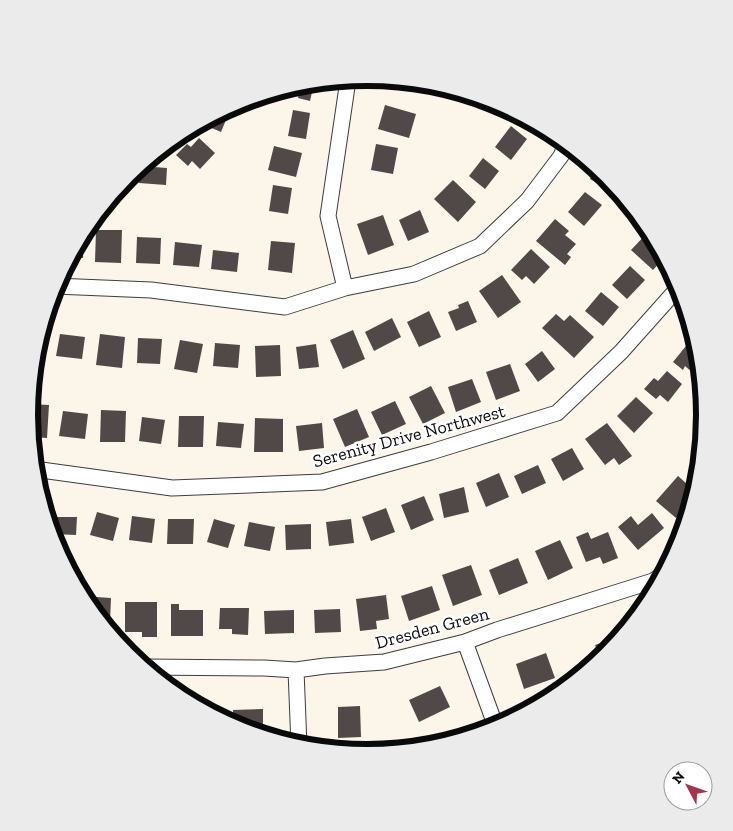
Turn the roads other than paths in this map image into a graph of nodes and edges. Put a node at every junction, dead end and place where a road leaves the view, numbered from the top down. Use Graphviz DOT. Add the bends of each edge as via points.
graph roads {
  1 [pos="347,87"];
  2 [pos="563,151"];
  3 [pos="64,286"];
  4 [pos="345,288"];
  5 [pos="672,295"];
  6 [pos="42,470"];
  7 [pos="650,582"];
  8 [pos="465,642"];
  9 [pos="156,668"];
  10 [pos="296,670"];
  11 [pos="493,719"];
  12 [pos="299,737"];
  1 -- 4 [label="street" via="328,216"];
  2 -- 4 [label="street" via="526,201 480,246 414,274"];
  3 -- 4 [label="street" via="151,290 285,307"];
  5 -- 6 [label="street, Serenity Drive Northwest" via="621,352 557,413 431,452 322,482 172,488"];
  7 -- 8 [label="street, Dresden Green"];
  8 -- 10 [label="street, Dresden Green" via="384,662"];
  8 -- 11 [label="street"];
  9 -- 10 [label="street, Dresden Green"];
  10 -- 12 [label="street"];
}
